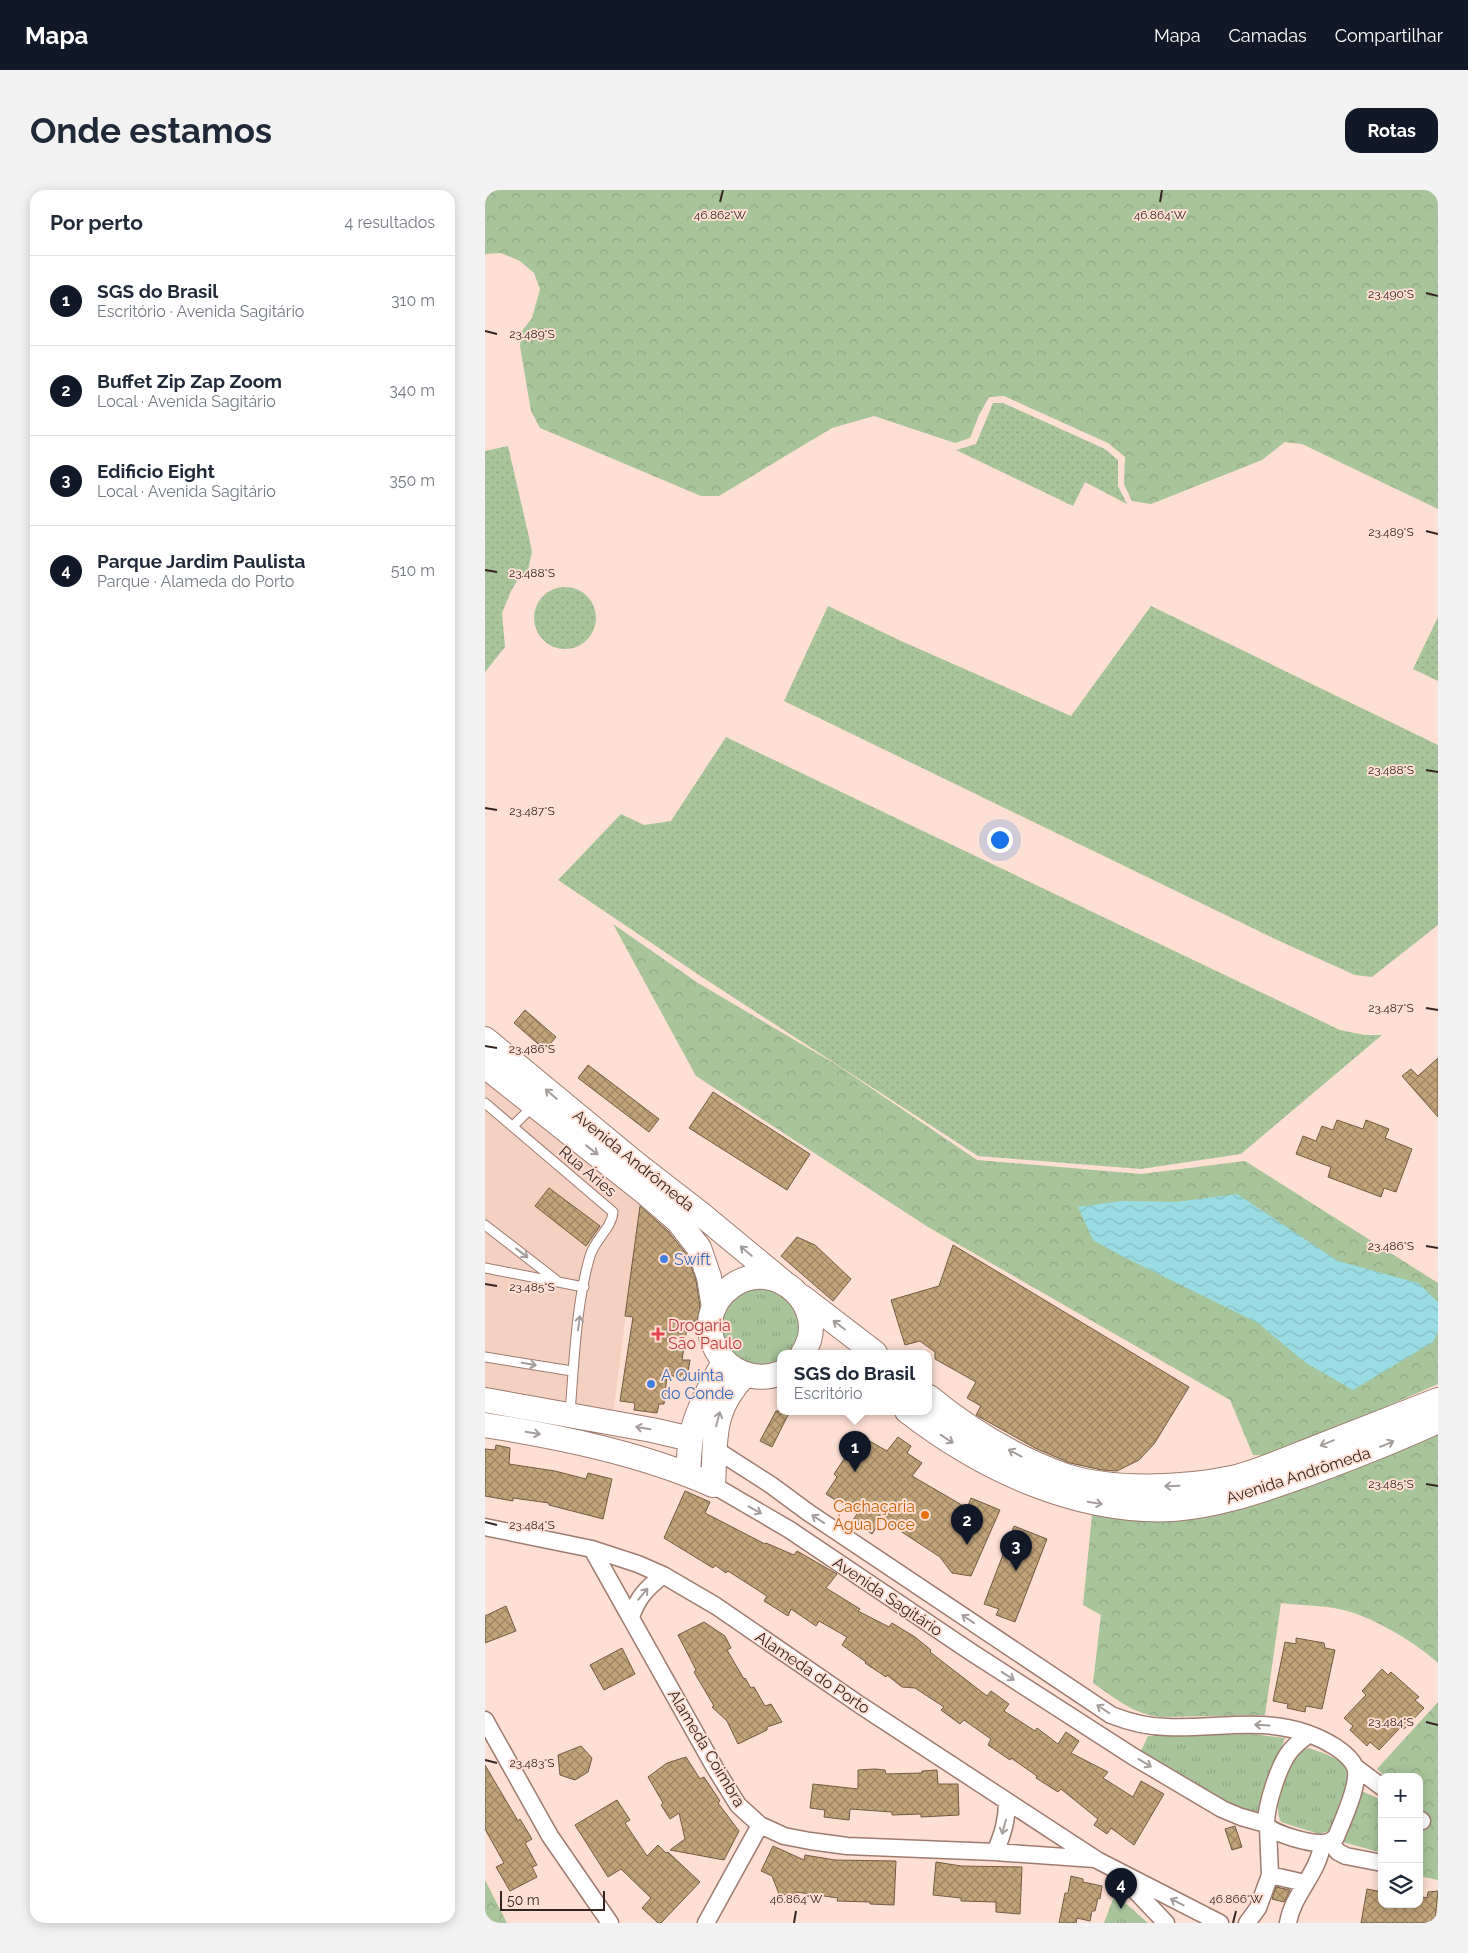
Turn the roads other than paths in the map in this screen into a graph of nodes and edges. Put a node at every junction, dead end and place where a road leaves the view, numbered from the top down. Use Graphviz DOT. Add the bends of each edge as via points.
graph roads {
  1 [pos="485,1039"];
  2 [pos="485,1066"];
  3 [pos="485,1103"];
  4 [pos="534,1104"];
  5 [pos="513,1126"];
  6 [pos="485,1225"];
  7 [pos="485,1268"];
  8 [pos="559,1282"];
  9 [pos="783,1282"];
  10 [pos="584,1287"];
  11 [pos="802,1297"];
  12 [pos="714,1308"];
  13 [pos="805,1350"];
  14 [pos="871,1350"];
  15 [pos="485,1357"];
  16 [pos="724,1362"];
  17 [pos="572,1371"];
  18 [pos="777,1374"];
  19 [pos="745,1375"];
  20 [pos="932,1399"];
  21 [pos="485,1400"];
  22 [pos="1438,1400"];
  23 [pos="569,1415"];
  24 [pos="913,1415"];
  25 [pos="1438,1420"];
  26 [pos="485,1425"];
  27 [pos="691,1439"];
  28 [pos="715,1449"];
  29 [pos="688,1474"];
  30 [pos="713,1485"];
  31 [pos="485,1527"];
  32 [pos="593,1549"];
  33 [pos="663,1576"];
  34 [pos="631,1617"];
  35 [pos="485,1720"];
  36 [pos="1309,1734"];
  37 [pos="1355,1767"];
  38 [pos="1378,1784"];
  39 [pos="1007,1801"];
  40 [pos="760,1826"];
  41 [pos="1267,1826"];
  42 [pos="1326,1843"];
  43 [pos="995,1852"];
  44 [pos="1097,1860"];
  45 [pos="1378,1862"];
  46 [pos="1118,1871"];
  47 [pos="1271,1875"];
  48 [pos="1305,1883"];
  49 [pos="610,1923"];
  50 [pos="705,1923"];
  51 [pos="1166,1923"];
  52 [pos="1221,1923"];
  53 [pos="1247,1923"];
  54 [pos="1288,1923"];
  9 -- 1 [label="main road, Avenida Andrômeda, one-way"];
  2 -- 4 [label="main road, Avenida Andrômeda"];
  3 -- 5 [label="lane, Rua Áries"];
  4 -- 5 [label="lane"];
  4 -- 12 [label="main road, Avenida Andrômeda, one-way" via="678,1221 699,1248 709,1277"];
  5 -- 10 [label="lane, Rua Áries" via="613,1212 611,1223 595,1243"];
  6 -- 8 [label="lane, one-way"];
  7 -- 8 [label="lane"];
  8 -- 10 [label="lane"];
  9 -- 11 [label="main road, Avenida Andrômeda"];
  9 -- 12 [label="main road" via="759,1276 745,1279 721,1295"];
  17 -- 10 [label="lane, Rua Áries, one-way"];
  11 -- 13 [label="main road" via="809,1313 811,1330"];
  14 -- 11 [label="main road, one-way"];
  12 -- 16 [label="main road" via="710,1331 712,1342"];
  15 -- 17 [label="lane, one-way"];
  16 -- 19 [label="main road"];
  16 -- 27 [label="main road" via="696,1417"];
  17 -- 23 [label="lane, Rua Áries"];
  18 -- 19 [label="main road" via="759,1378"];
  28 -- 19 [label="main road, one-way" via="719,1414 734,1386"];
  22 -- 20 [label="main road, Avenida Andrômeda, one-way" via="1234,1478 1188,1485 1144,1486 1093,1482 1067,1476 1023,1458 976,1432"];
  21 -- 23 [label="main road"];
  27 -- 23 [label="main road, one-way"];
  24 -- 25 [label="main road, Avenida Andrômeda, one-way" via="963,1450 1040,1486 1074,1499 1140,1509 1175,1509 1258,1492 1385,1445"];
  26 -- 29 [label="main road, Avenida Sagitário, one-way" via="549,1435"];
  27 -- 29 [label="main road"];
  28 -- 30 [label="main road"];
  36 -- 28 [label="street, Avenida Sagitário, one-way" via="1279,1726 1254,1724 1167,1728 1111,1715"];
  29 -- 30 [label="main road, Avenida Sagitário"];
  30 -- 41 [label="street, Avenida Sagitário, one-way" via="790,1530 1134,1757 1222,1809"];
  31 -- 32 [label="street, Alameda do Porto"];
  32 -- 33 [label="street, Alameda do Porto"];
  32 -- 34 [label="street, Alameda Coimbra"];
  34 -- 33 [label="street, one-way" via="636,1602 646,1589"];
  33 -- 39 [label="street, Alameda do Porto" via="716,1606"];
  34 -- 40 [label="street, Alameda Coimbra" via="715,1768 739,1805"];
  35 -- 49 [label="street" via="550,1836"];
  36 -- 37 [label="street" via="1327,1741"];
  36 -- 41 [label="street" via="1285,1760 1272,1794"];
  37 -- 38 [label="street"];
  37 -- 42 [label="street" via="1357,1776 1336,1837"];
  39 -- 43 [label="street, one-way" via="1005,1827"];
  39 -- 44 [label="street, Alameda do Porto"];
  40 -- 43 [label="street, Alameda Coimbra" via="810,1842"];
  40 -- 50 [label="street"];
  41 -- 42 [label="street" via="1285,1835"];
  41 -- 47 [label="street"];
  42 -- 45 [label="street" via="1346,1856"];
  42 -- 48 [label="street" via="1317,1866"];
  43 -- 44 [label="street, Alameda Coimbra"];
  44 -- 46 [label="street, Alameda do Porto"];
  46 -- 51 [label="street, Alameda do Porto"];
  52 -- 46 [label="street, Alameda do Porto, one-way"];
  47 -- 48 [label="street"];
  47 -- 53 [label="street" via="1258,1908"];
  48 -- 54 [label="street"];
}
